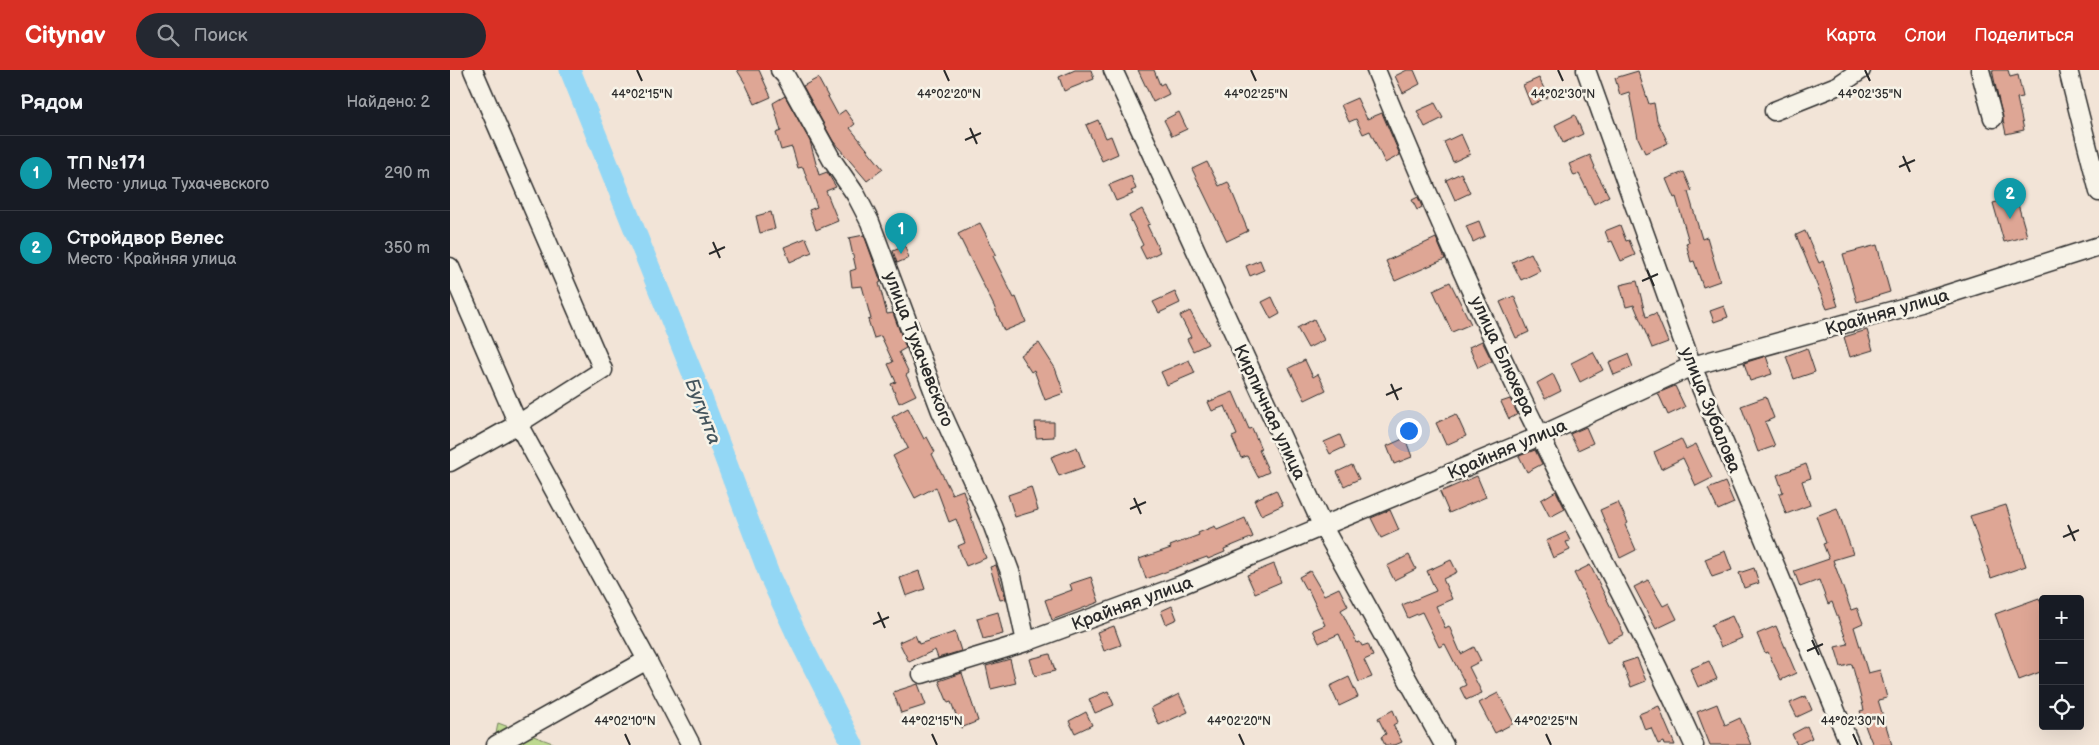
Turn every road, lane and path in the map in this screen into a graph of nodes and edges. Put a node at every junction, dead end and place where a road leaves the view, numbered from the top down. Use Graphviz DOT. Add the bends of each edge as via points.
graph roads {
  1 [pos="473,70"];
  2 [pos="780,70"];
  3 [pos="1112,70"];
  4 [pos="1376,70"];
  5 [pos="1586,70"];
  6 [pos="1861,70"];
  7 [pos="1980,70"];
  8 [pos="2068,70"];
  9 [pos="1774,111"];
  10 [pos="1993,118"];
  11 [pos="2099,192"];
  12 [pos="2099,246"];
  13 [pos="450,268"];
  14 [pos="1692,366"];
  15 [pos="518,424"];
  16 [pos="1540,436"];
  17 [pos="450,462"];
  18 [pos="1323,527"];
  19 [pos="1026,642"];
  20 [pos="647,660"];
  21 [pos="922,674"];
  22 [pos="496,745"];
  23 [pos="691,745"];
  24 [pos="1444,745"];
  25 [pos="1694,745"];
  26 [pos="1850,745"];
  1 -- 15 [label="street" via="603,370"];
  2 -- 19 [label="street, улица Тухачевского" via="870,222 941,411 993,526 1012,577"];
  3 -- 18 [label="street, Кирпичная улица"];
  4 -- 16 [label="street, улица Блюхера" via="1430,200"];
  5 -- 14 [label="street, улица Зубалова"];
  6 -- 9 [label="street" via="1839,85"];
  7 -- 10 [label="street"];
  8 -- 11 [label="street"];
  12 -- 14 [label="street, Крайняя улица" via="1920,303"];
  13 -- 15 [label="street"];
  14 -- 16 [label="street, Крайняя улица"];
  14 -- 26 [label="street, улица Зубалова"];
  15 -- 17 [label="street"];
  15 -- 20 [label="street"];
  16 -- 18 [label="street, Крайняя улица"];
  16 -- 25 [label="street, улица Блюхера"];
  18 -- 19 [label="street, Крайняя улица" via="1181,585"];
  18 -- 24 [label="street, Кирпичная улица"];
  19 -- 21 [label="street, Крайняя улица"];
  20 -- 22 [label="street"];
  20 -- 23 [label="street"];
}
